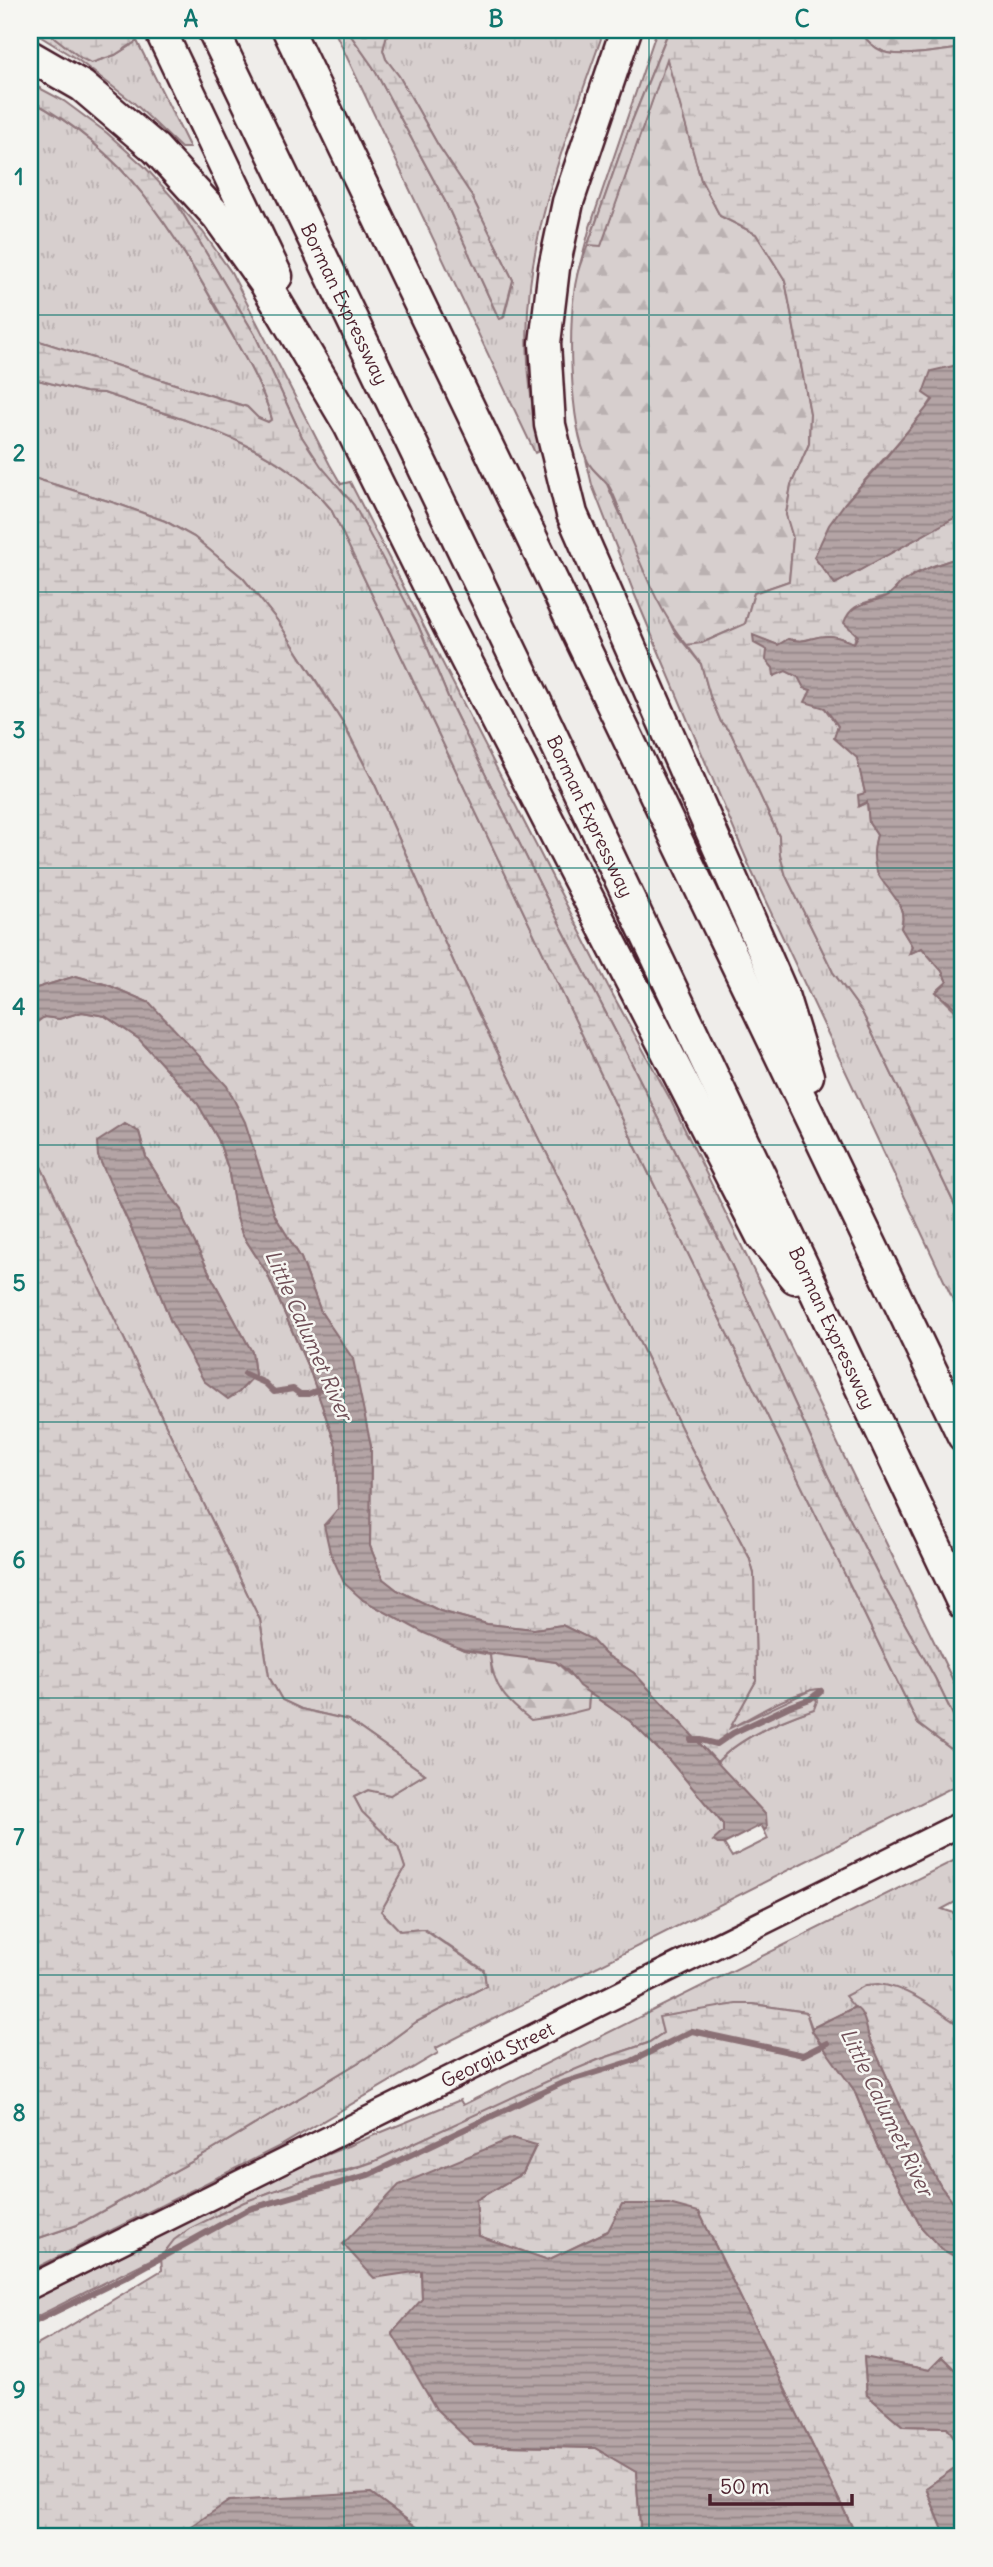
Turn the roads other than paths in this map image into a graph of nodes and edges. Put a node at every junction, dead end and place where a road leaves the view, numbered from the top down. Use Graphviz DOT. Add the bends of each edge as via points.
graph roads {
  1 [pos="160,30"];
  2 [pos="213,30"];
  3 [pos="288,30"];
  4 [pos="626,30"];
  5 [pos="30,56"];
  6 [pos="349,425"];
  7 [pos="837,1170"];
  8 [pos="828,1321"];
  9 [pos="963,1436"];
  10 [pos="963,1604"];
  11 [pos="963,1823"];
  12 [pos="30,2287"];
  1 -- 6 [label="highway"];
  2 -- 8 [label="highway, Borman Expressway"];
  3 -- 7 [label="highway"];
  4 -- 7 [label="highway" via="568,202 554,268 545,344 550,425 572,514 783,995"];
  5 -- 6 [label="highway" via="82,86 156,149 218,217 265,283"];
  6 -- 8 [label="highway" via="762,1237"];
  7 -- 9 [label="highway"];
  8 -- 10 [label="highway, Borman Expressway"];
  11 -- 12 [label="street, Georgia Street"];
}
